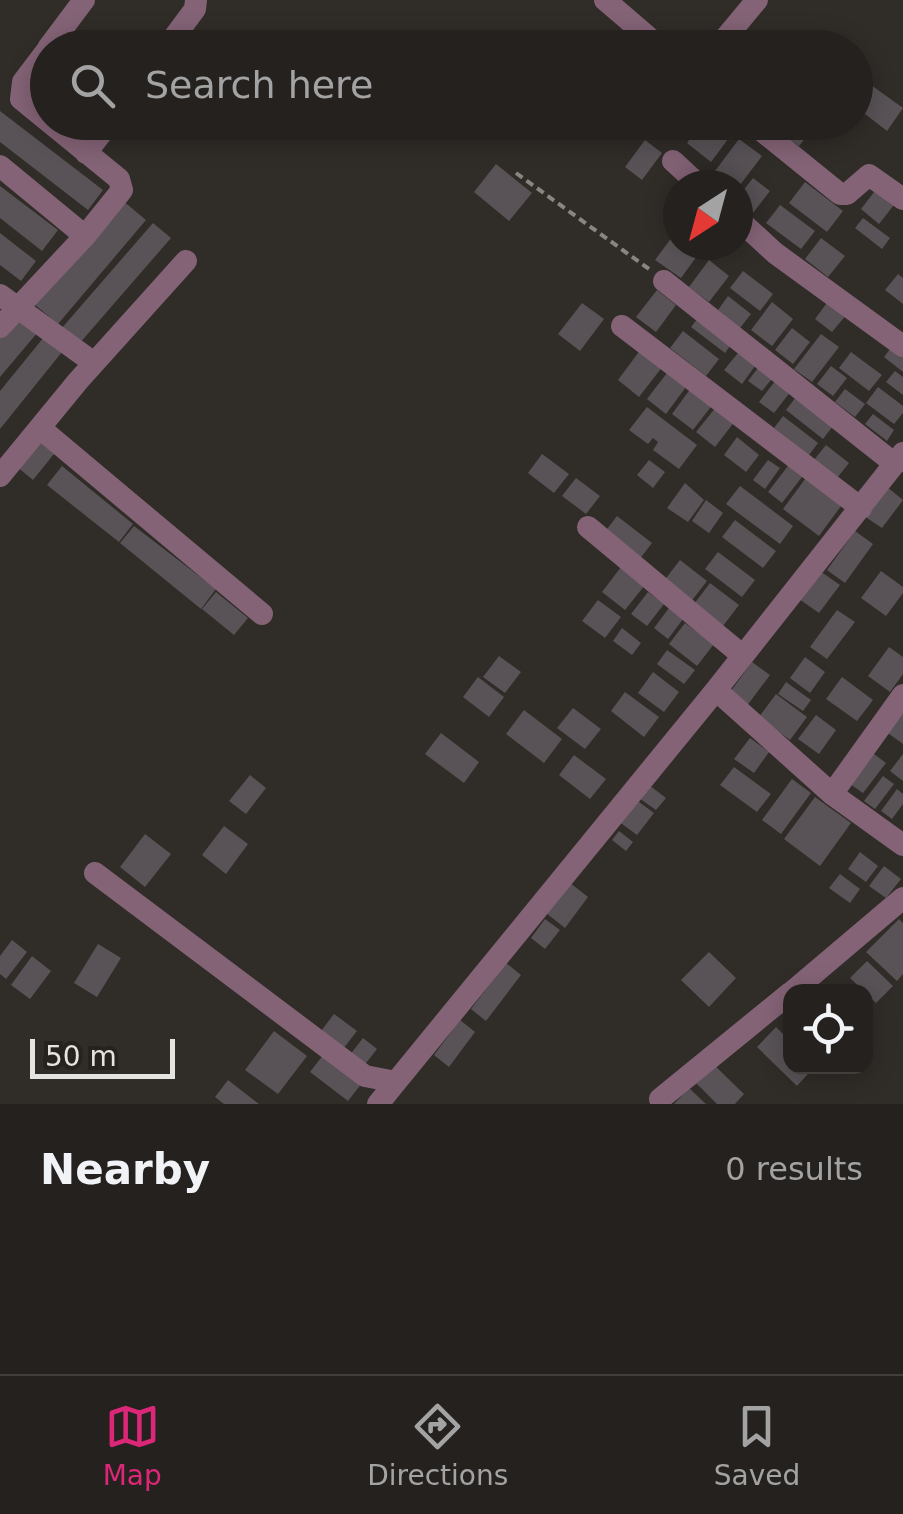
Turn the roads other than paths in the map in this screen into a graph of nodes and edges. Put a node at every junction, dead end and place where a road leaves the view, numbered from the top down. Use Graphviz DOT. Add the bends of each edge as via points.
graph roads {
  1 [pos="84,0"];
  2 [pos="196,0"];
  3 [pos="757,0"];
  4 [pos="608,1"];
  5 [pos="62,30"];
  6 [pos="179,30"];
  7 [pos="641,30"];
  8 [pos="733,30"];
  9 [pos="30,72"];
  10 [pos="30,106"];
  11 [pos="70,140"];
  12 [pos="96,140"];
  13 [pos="774,140"];
  14 [pos="86,153"];
  15 [pos="673,161"];
  16 [pos="0,166"];
  17 [pos="683,170"];
  18 [pos="903,199"];
  19 [pos="753,233"];
  20 [pos="86,236"];
  21 [pos="186,261"];
  22 [pos="664,281"];
  23 [pos="8,301"];
  24 [pos="622,326"];
  25 [pos="0,327"];
  26 [pos="903,346"];
  27 [pos="94,363"];
  28 [pos="40,428"];
  29 [pos="899,459"];
  30 [pos="0,476"];
  31 [pos="861,508"];
  32 [pos="588,527"];
  33 [pos="262,614"];
  34 [pos="742,656"];
  35 [pos="716,690"];
  36 [pos="903,695"];
  37 [pos="832,794"];
  38 [pos="903,845"];
  39 [pos="94,873"];
  40 [pos="903,898"];
  41 [pos="801,984"];
  42 [pos="783,999"];
  43 [pos="396,1082"];
  44 [pos="660,1099"];
  45 [pos="378,1104"];
  1 -- 5 [label="street"];
  2 -- 6 [label="street"];
  3 -- 8 [label="street"];
  4 -- 7 [label="street"];
  9 -- 10 [label="street" via="21,99"];
  11 -- 14 [label="street"];
  12 -- 14 [label="street"];
  13 -- 18 [label="street" via="840,194 870,175"];
  14 -- 20 [label="street" via="122,184"];
  15 -- 17 [label="street"];
  16 -- 20 [label="street"];
  19 -- 26 [label="street"];
  20 -- 23 [label="street"];
  21 -- 27 [label="street"];
  22 -- 29 [label="street"];
  23 -- 25 [label="street"];
  23 -- 27 [label="street"];
  24 -- 31 [label="street"];
  27 -- 28 [label="street"];
  28 -- 30 [label="street"];
  28 -- 33 [label="street"];
  29 -- 31 [label="street"];
  31 -- 34 [label="street"];
  32 -- 34 [label="street"];
  34 -- 35 [label="street"];
  35 -- 37 [label="street"];
  35 -- 43 [label="street"];
  36 -- 37 [label="street"];
  37 -- 38 [label="street"];
  39 -- 43 [label="street" via="365,1076"];
  40 -- 41 [label="street"];
  42 -- 44 [label="street"];
  43 -- 45 [label="street"];
}
